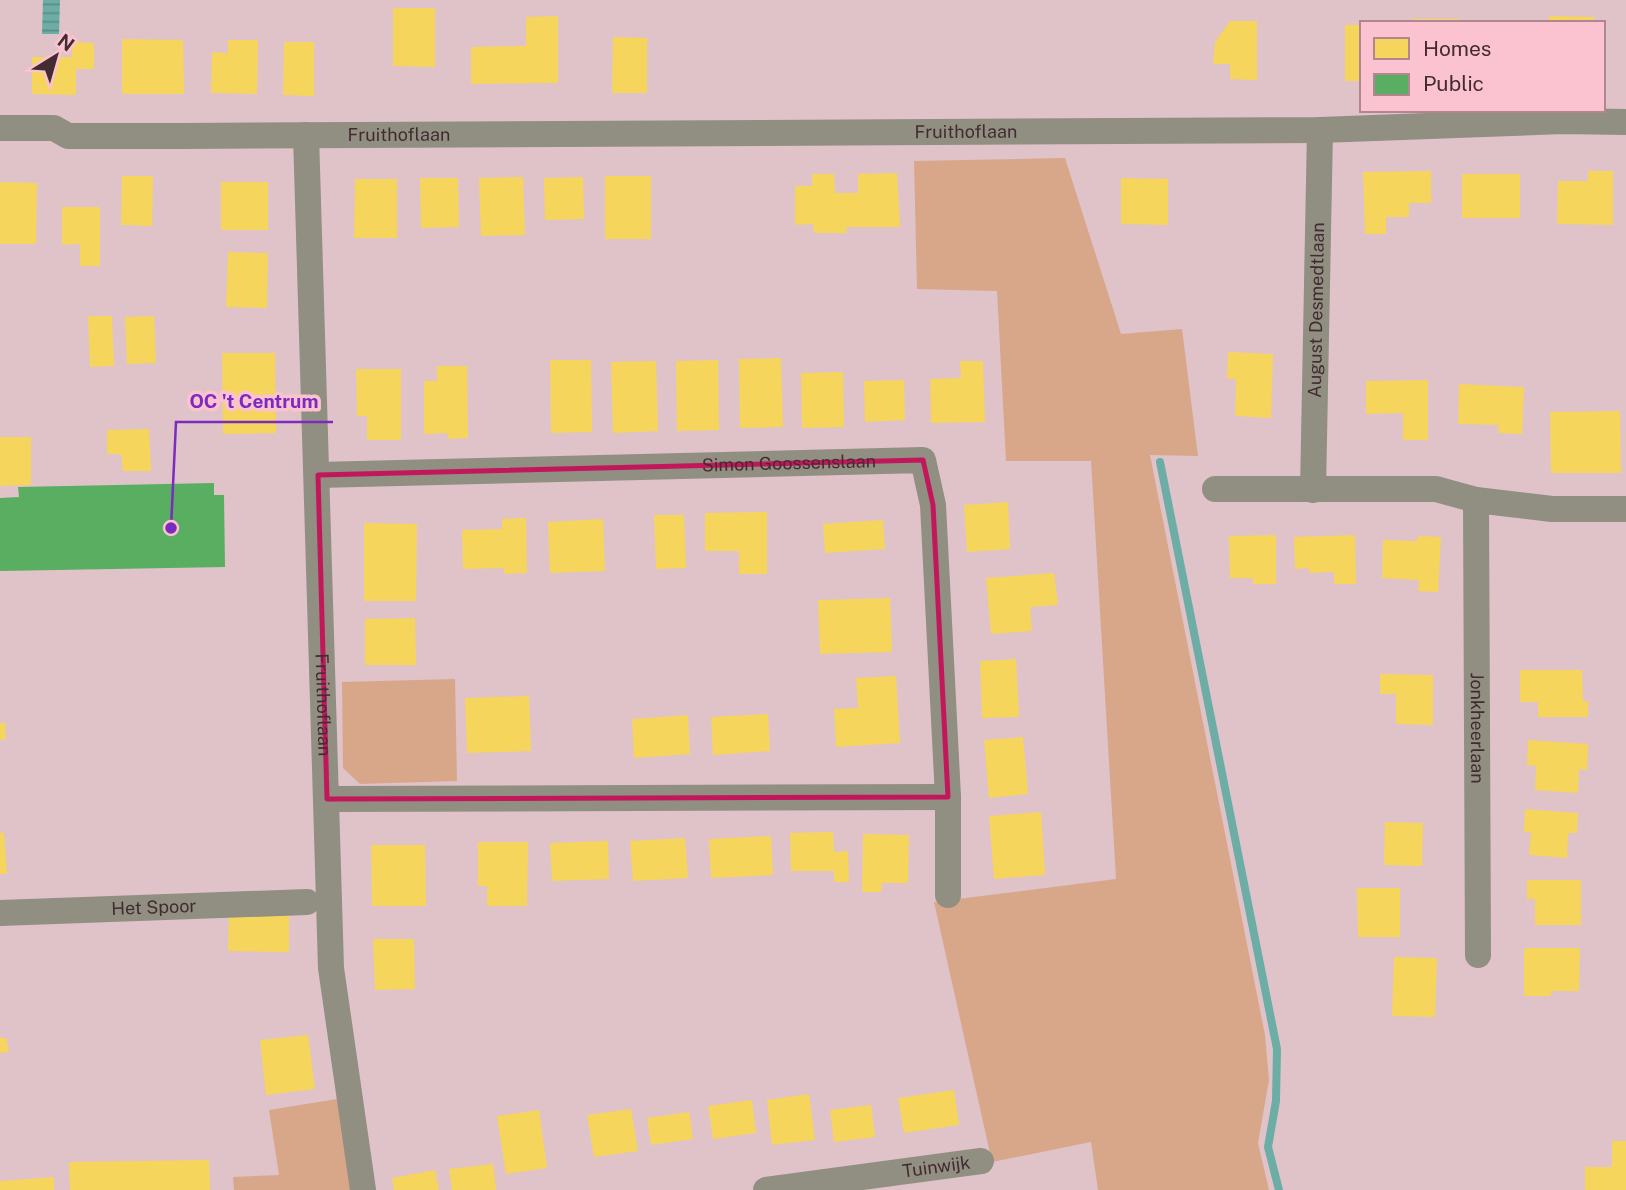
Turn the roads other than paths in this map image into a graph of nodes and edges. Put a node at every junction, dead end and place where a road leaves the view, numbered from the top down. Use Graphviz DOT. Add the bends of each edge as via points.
graph roads {
  1 [pos="1626,121"];
  2 [pos="0,128"];
  3 [pos="1320,130"];
  4 [pos="306,135"];
  5 [pos="318,475"];
  6 [pos="1215,489"];
  7 [pos="1313,490"];
  8 [pos="1476,500"];
  9 [pos="1626,509"];
  10 [pos="948,796"];
  11 [pos="327,799"];
  12 [pos="948,895"];
  13 [pos="307,902"];
  14 [pos="0,913"];
  15 [pos="1478,955"];
  16 [pos="981,1161"];
  17 [pos="363,1190"];
  18 [pos="766,1190"];
  1 -- 3 [label="street, Fruithoflaan"];
  2 -- 4 [label="street, Fruithoflaan" via="54,128 68,136"];
  3 -- 4 [label="street, Fruithoflaan"];
  3 -- 7 [label="street, August Desmedtlaan"];
  4 -- 5 [label="street, Fruithoflaan"];
  5 -- 10 [label="street, Simon Goossenslaan" via="923,460 933,505"];
  5 -- 11 [label="street, Fruithoflaan"];
  6 -- 7 [label="street"];
  7 -- 8 [label="street" via="1436,489"];
  8 -- 9 [label="street" via="1552,509"];
  8 -- 15 [label="street, Jonkheerlaan"];
  10 -- 11 [label="street"];
  10 -- 12 [label="street, Simon Goossenslaan"];
  11 -- 17 [label="street, Fruithoflaan" via="331,968"];
  13 -- 14 [label="street, Het Spoor"];
  16 -- 18 [label="street, Tuinwijk"];
}
